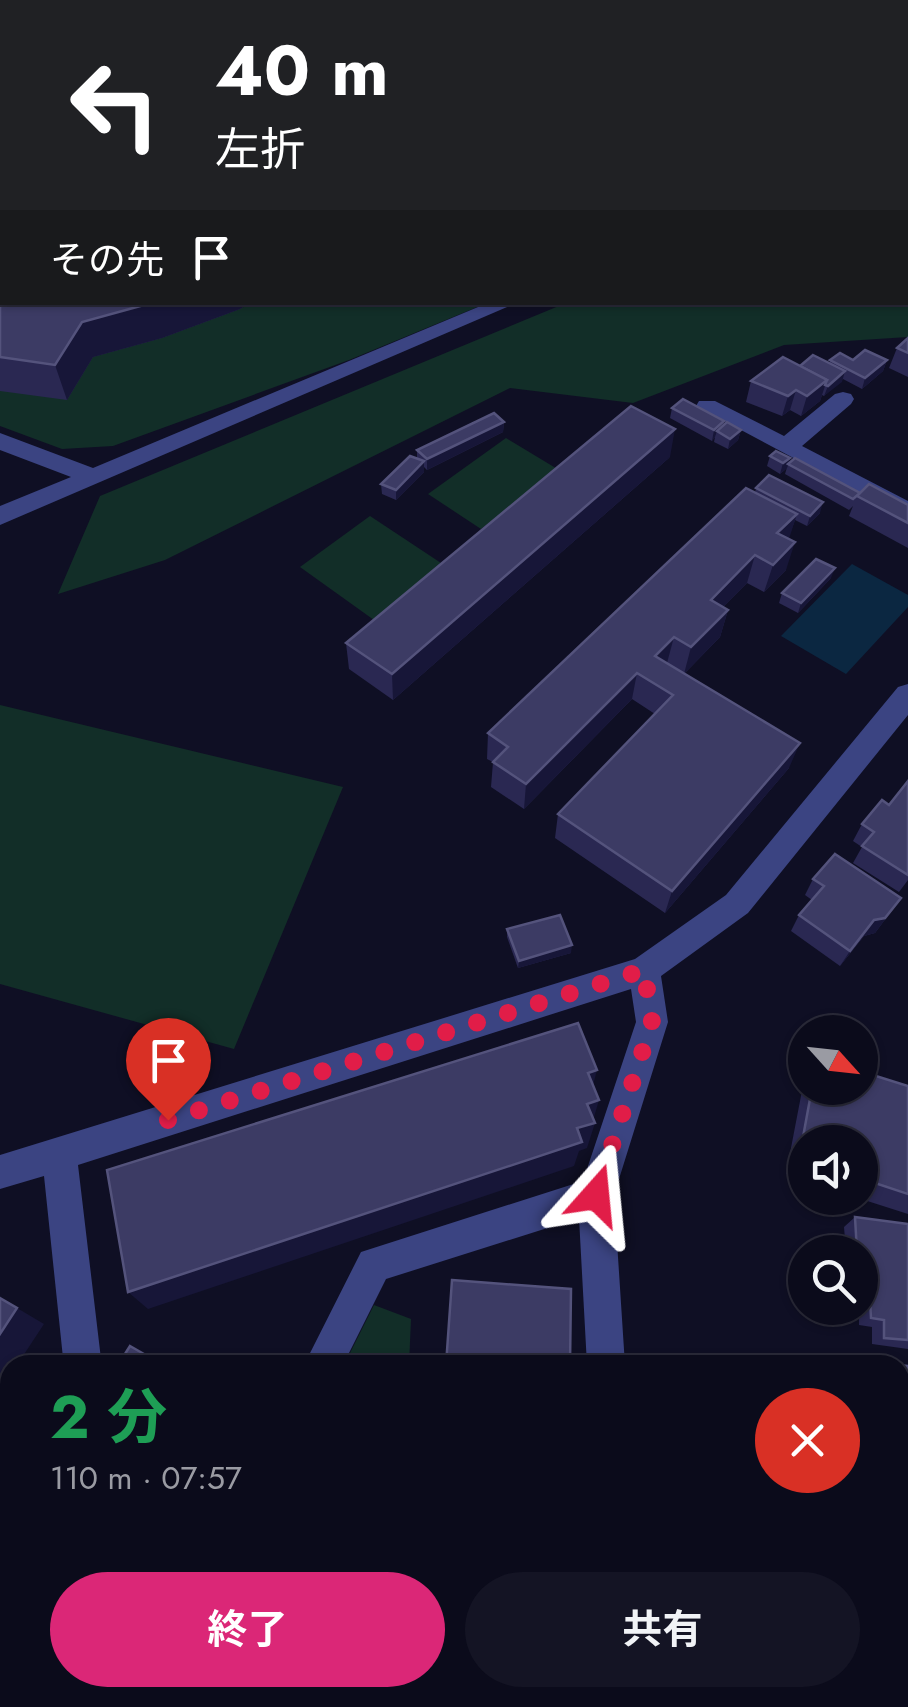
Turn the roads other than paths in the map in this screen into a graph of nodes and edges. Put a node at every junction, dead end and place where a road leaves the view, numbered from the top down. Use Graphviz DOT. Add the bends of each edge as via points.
graph roads {
  1 [pos="502,305"];
  2 [pos="843,399"];
  3 [pos="707,406"];
  4 [pos="0,441"];
  5 [pos="786,447"];
  6 [pos="95,477"];
  7 [pos="908,511"];
  8 [pos="0,516"];
  9 [pos="908,695"];
  10 [pos="644,970"];
  11 [pos="59,1155"];
  12 [pos="0,1172"];
  13 [pos="596,1195"];
  14 [pos="82,1355"];
  15 [pos="328,1355"];
  16 [pos="605,1355"];
  1 -- 6 [label="street"];
  2 -- 5 [label="street"];
  3 -- 5 [label="street"];
  4 -- 6 [label="street"];
  5 -- 7 [label="street"];
  6 -- 8 [label="street"];
  9 -- 10 [label="street" via="737,904"];
  10 -- 11 [label="street"];
  10 -- 13 [label="street" via="652,1022"];
  11 -- 12 [label="street"];
  11 -- 14 [label="street"];
  13 -- 15 [label="street" via="374,1265"];
  13 -- 16 [label="street"];
}
